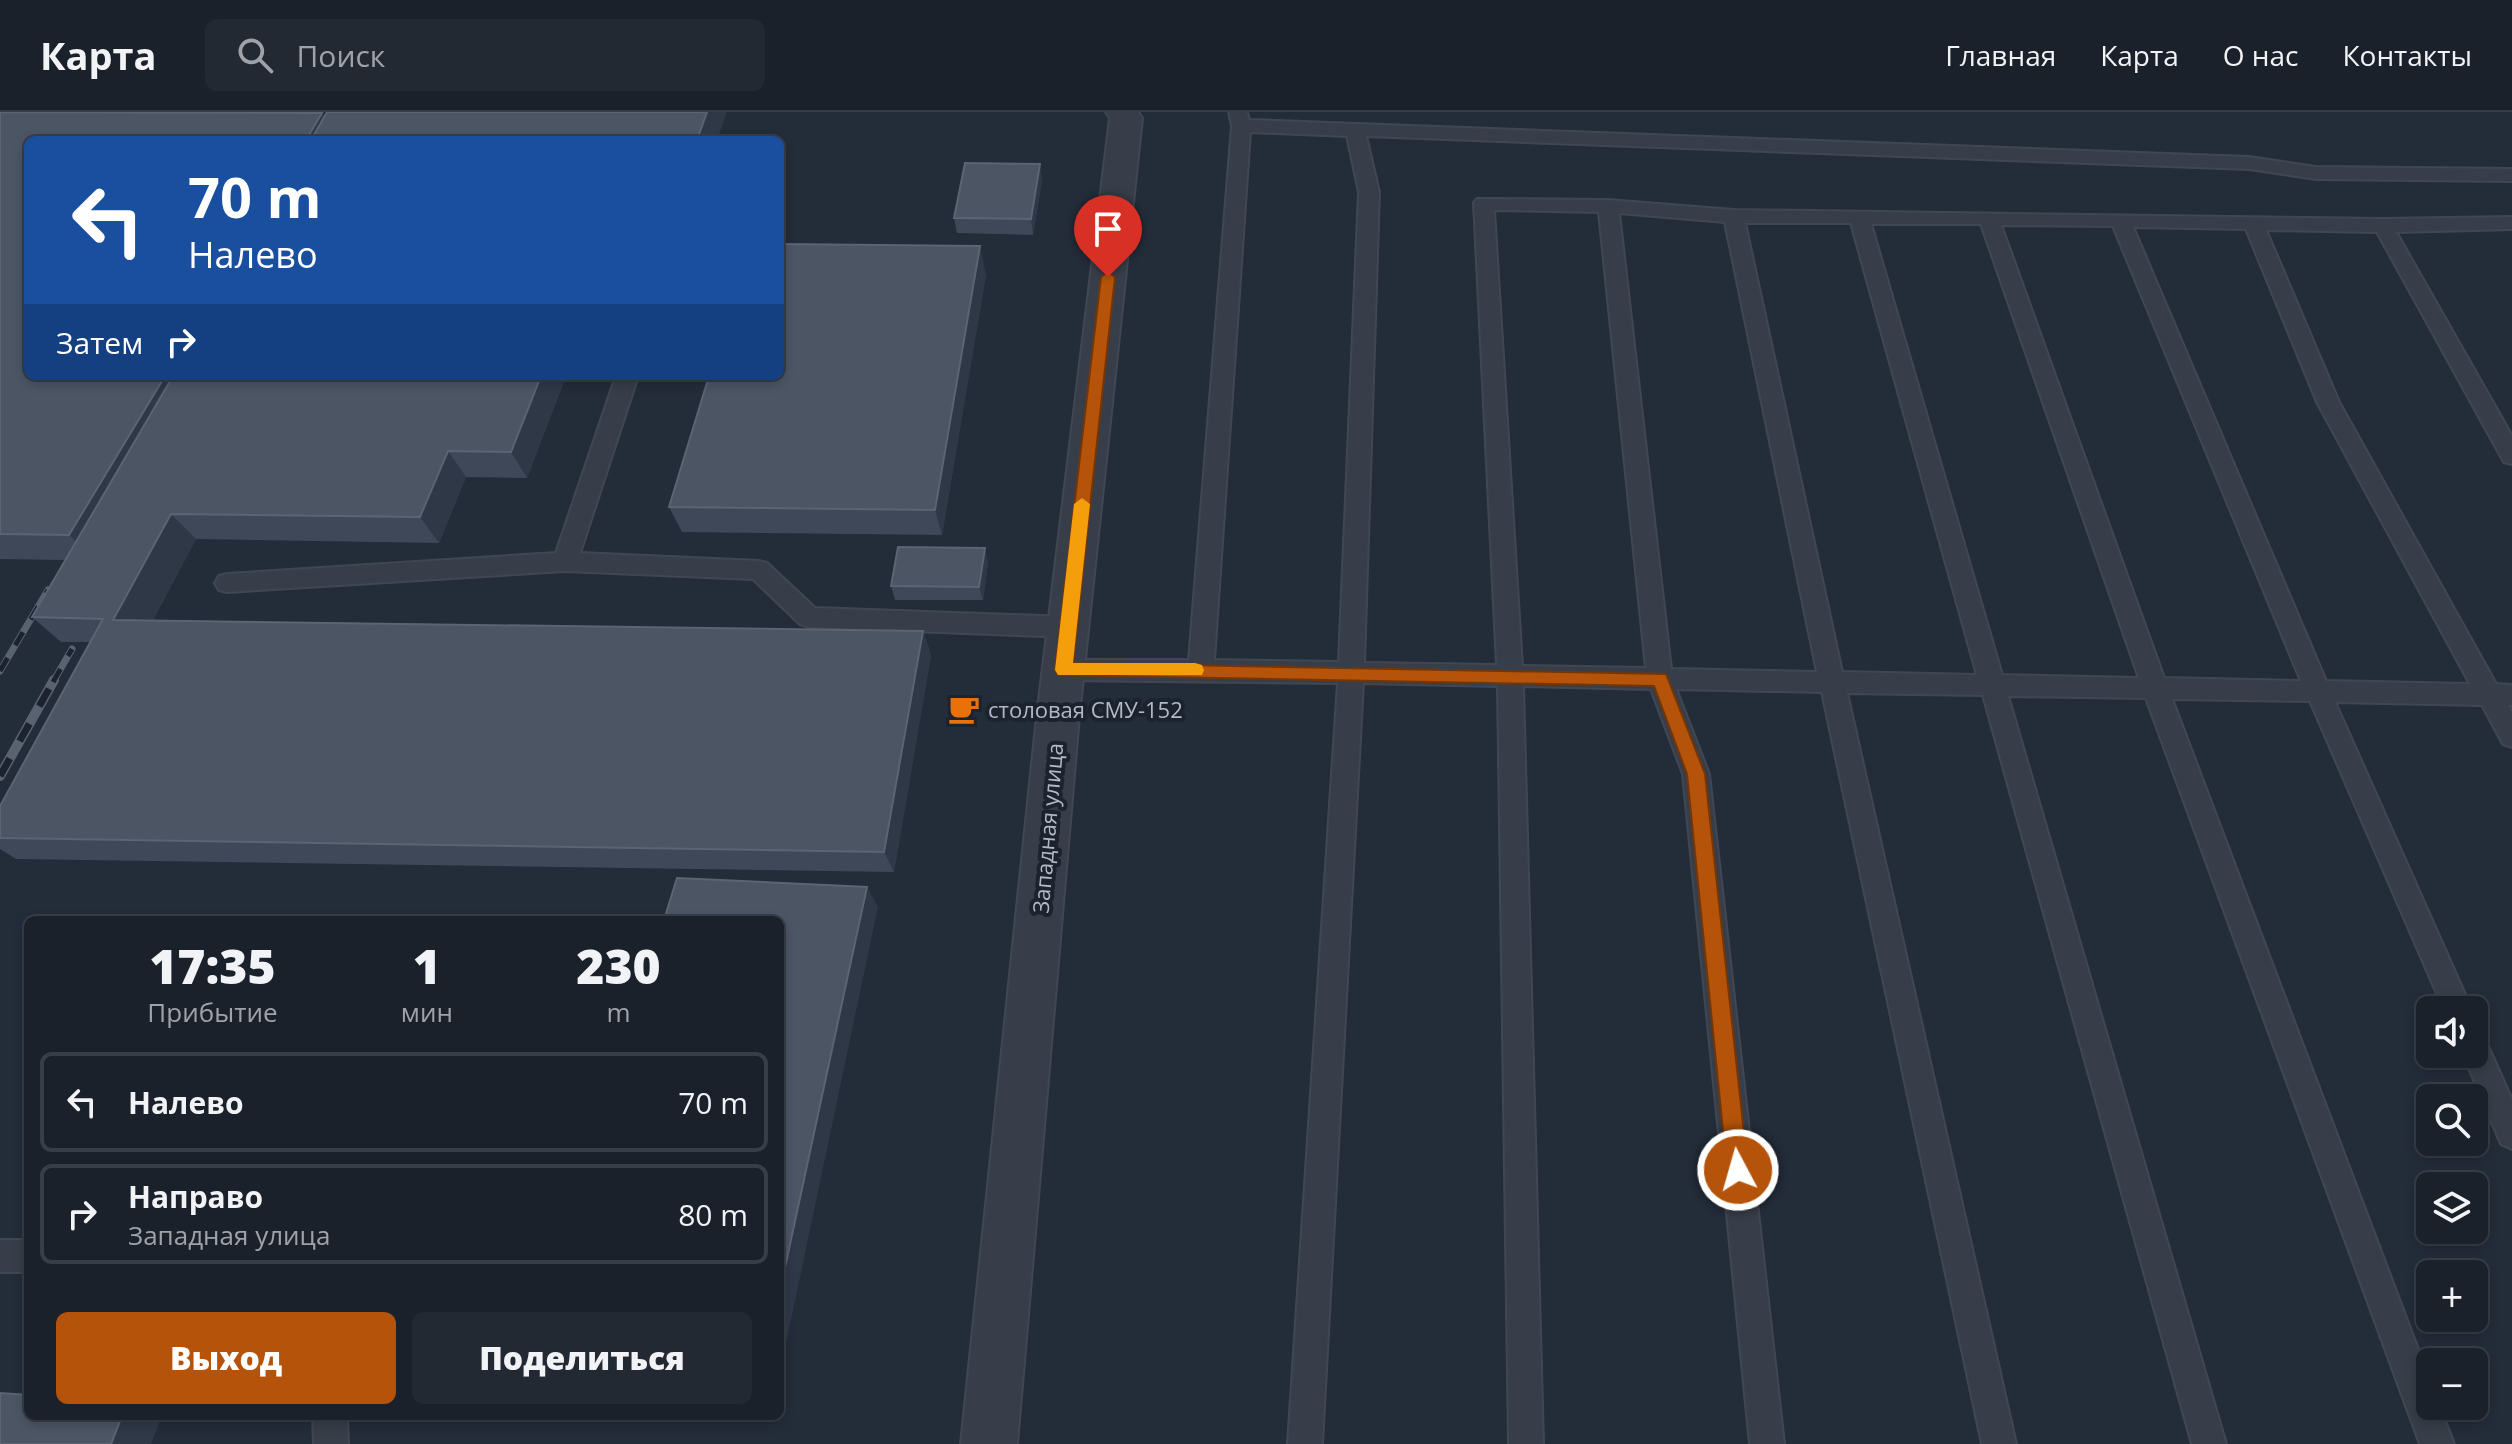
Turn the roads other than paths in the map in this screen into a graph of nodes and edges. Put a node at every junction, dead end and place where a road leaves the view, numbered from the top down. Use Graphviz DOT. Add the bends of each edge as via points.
graph roads {
  1 [pos="1124,115"];
  2 [pos="1240,119"];
  3 [pos="1355,130"];
  4 [pos="2512,175"];
  5 [pos="1608,206"];
  6 [pos="1734,216"];
  7 [pos="1859,217"];
  8 [pos="1989,218"];
  9 [pos="2120,220"];
  10 [pos="2253,223"];
  11 [pos="2512,223"];
  12 [pos="2383,226"];
  13 [pos="626,380"];
  14 [pos="2512,456"];
  15 [pos="565,562"];
  16 [pos="227,583"];
  17 [pos="1069,627"];
  18 [pos="1064,670"];
  19 [pos="1201,670"];
  20 [pos="1351,673"];
  21 [pos="1510,676"];
  22 [pos="1660,679"];
  23 [pos="1832,682"];
  24 [pos="1992,685"];
  25 [pos="2155,688"];
  26 [pos="2318,691"];
  27 [pos="2501,694"];
  28 [pos="2512,736"];
  29 [pos="2452,996"];
  30 [pos="2483,1068"];
  31 [pos="2512,1134"];
  32 [pos="0,1256"];
  33 [pos="24,1256"];
  34 [pos="330,1420"];
  35 [pos="331,1444"];
  36 [pos="989,1444"];
  37 [pos="1305,1444"];
  38 [pos="1526,1444"];
  39 [pos="1767,1444"];
  40 [pos="1999,1444"];
  41 [pos="2209,1444"];
  42 [pos="2437,1444"];
  1 -- 17 [label="street, Западная улица"];
  2 -- 3 [label="lane"];
  2 -- 19 [label="lane"];
  3 -- 4 [label="lane" via="2249,163 2316,173"];
  3 -- 20 [label="lane" via="1369,192"];
  5 -- 6 [label="lane"];
  5 -- 21 [label="lane" via="1484,203"];
  5 -- 22 [label="lane"];
  6 -- 7 [label="lane"];
  6 -- 23 [label="lane"];
  7 -- 8 [label="lane"];
  7 -- 24 [label="lane"];
  8 -- 9 [label="lane"];
  8 -- 25 [label="lane"];
  9 -- 10 [label="lane"];
  9 -- 26 [label="lane"];
  10 -- 12 [label="lane"];
  10 -- 27 [label="lane" via="2328,402"];
  11 -- 12 [label="lane"];
  12 -- 14 [label="lane"];
  13 -- 15 [label="lane"];
  15 -- 16 [label="lane"];
  15 -- 17 [label="lane" via="759,570 809,617"];
  17 -- 18 [label="street, Западная улица"];
  18 -- 19 [label="lane"];
  18 -- 36 [label="street, Западная улица"];
  19 -- 20 [label="lane"];
  20 -- 21 [label="lane"];
  20 -- 37 [label="lane"];
  21 -- 22 [label="lane"];
  21 -- 38 [label="lane"];
  22 -- 23 [label="lane"];
  22 -- 39 [label="lane" via="1696,774"];
  23 -- 24 [label="lane"];
  23 -- 40 [label="lane"];
  24 -- 25 [label="lane"];
  24 -- 41 [label="lane"];
  25 -- 26 [label="lane"];
  25 -- 42 [label="lane"];
  26 -- 27 [label="lane"];
  26 -- 29 [label="lane"];
  27 -- 28 [label="lane"];
  30 -- 31 [label="lane"];
  32 -- 33 [label="lane"];
  34 -- 35 [label="lane"];
}
